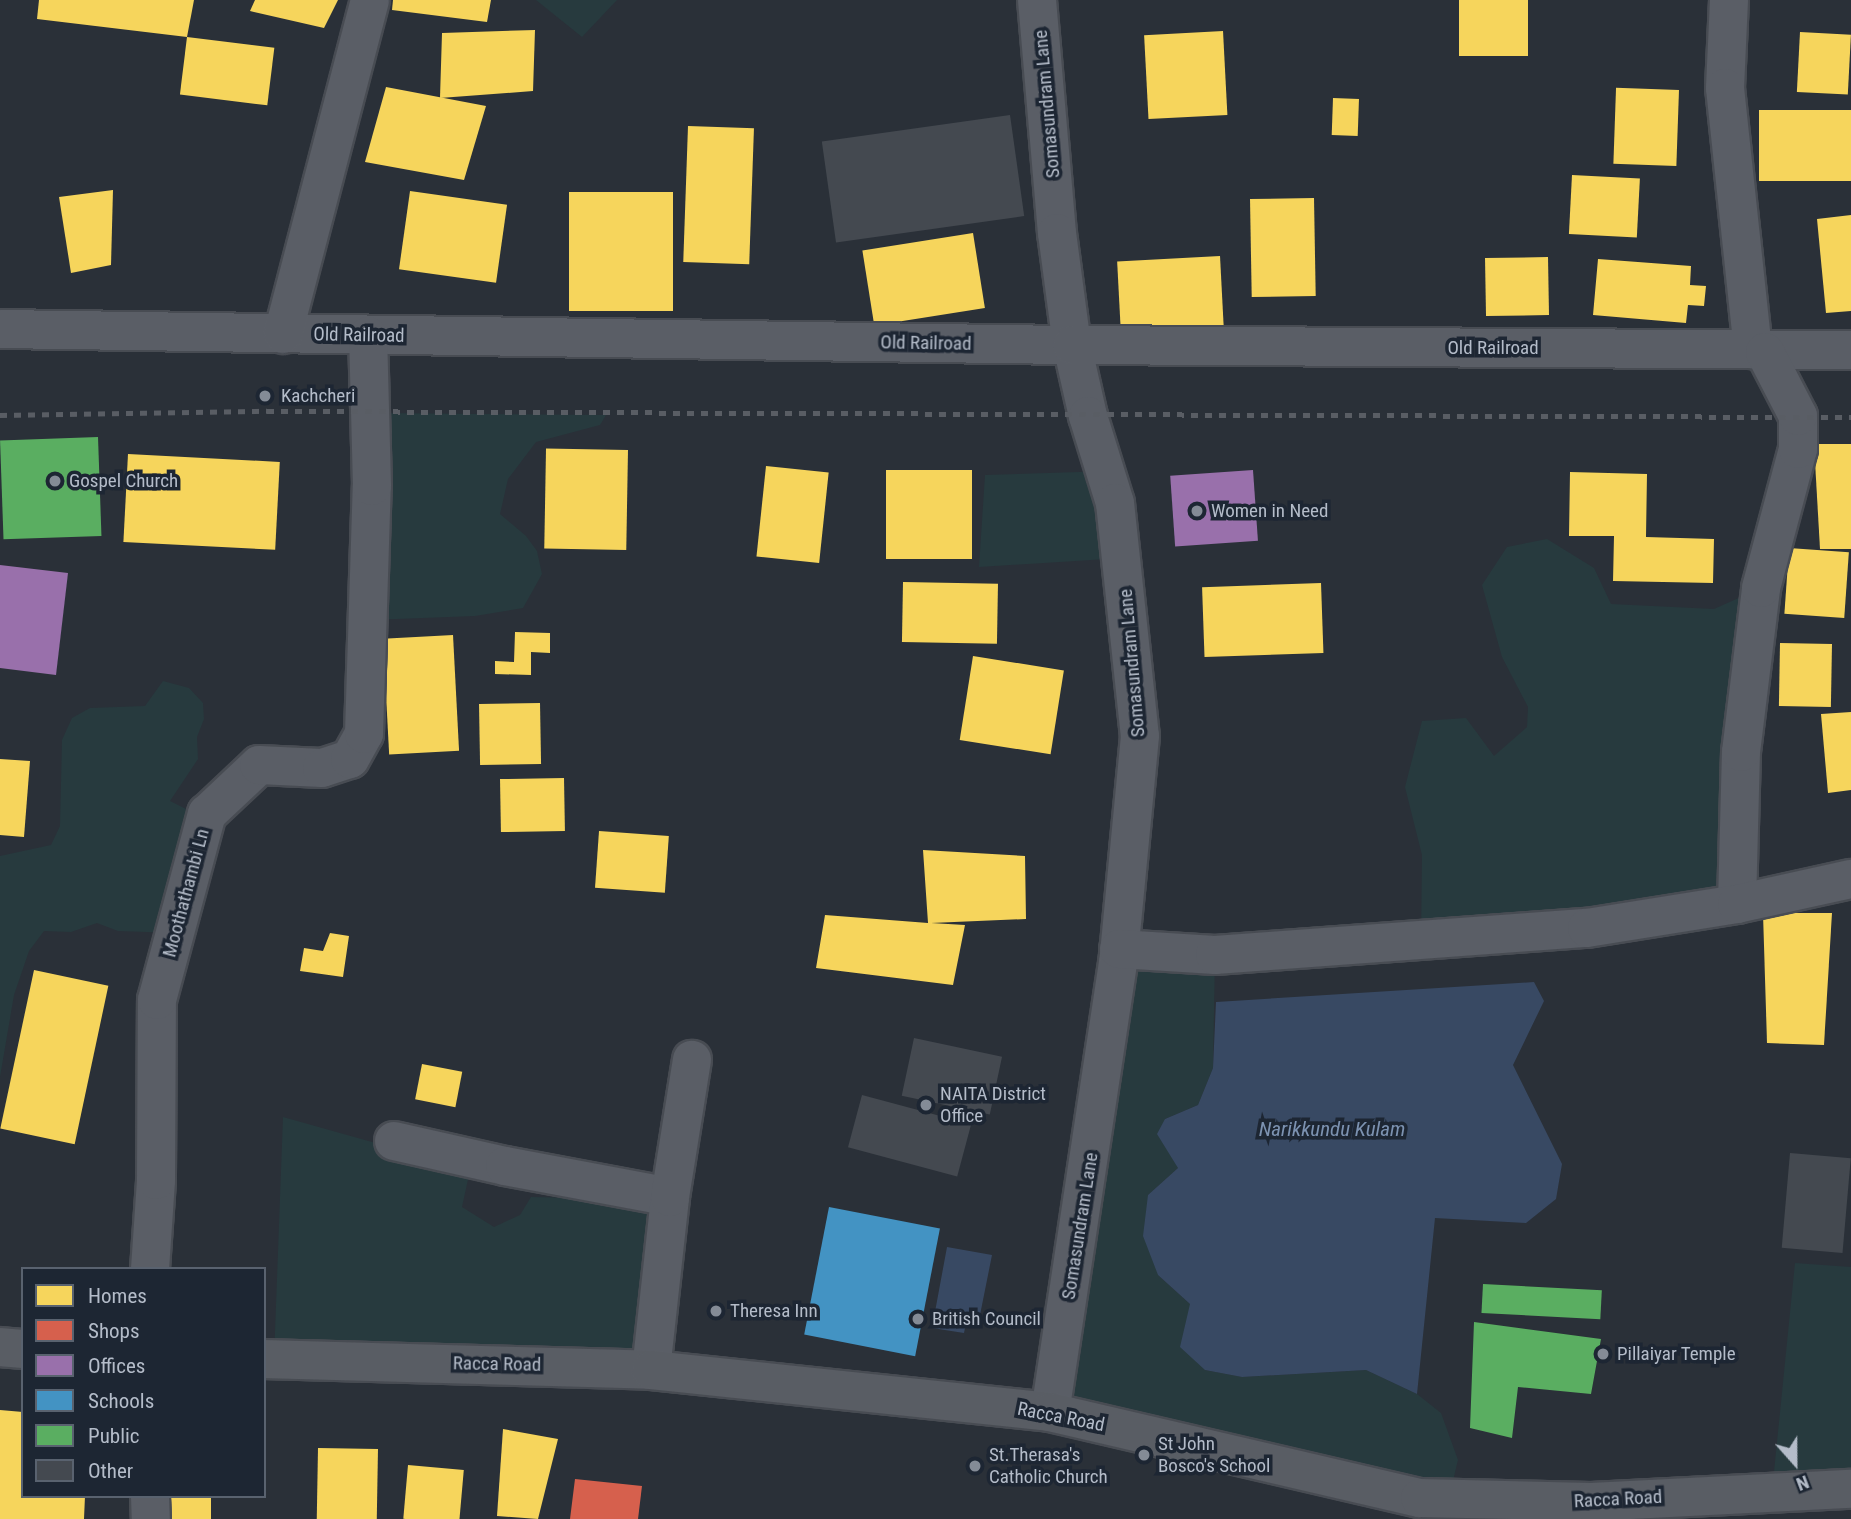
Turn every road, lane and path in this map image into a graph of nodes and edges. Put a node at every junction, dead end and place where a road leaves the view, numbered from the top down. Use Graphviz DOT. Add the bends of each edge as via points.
graph roads {
  1 [pos="370,0"];
  2 [pos="1037,0"];
  3 [pos="1729,0"];
  4 [pos="0,329"];
  5 [pos="283,334"];
  6 [pos="368,335"];
  7 [pos="1072,345"];
  8 [pos="1851,350"];
  9 [pos="1759,351"];
  10 [pos="1851,879"];
  11 [pos="1737,905"];
  12 [pos="1119,949"];
  13 [pos="692,1060"];
  14 [pos="394,1141"];
  15 [pos="670,1197"];
  16 [pos="150,1267"];
  17 [pos="0,1347"];
  18 [pos="21,1349"];
  19 [pos="266,1359"];
  20 [pos="651,1370"];
  21 [pos="1051,1412"];
  22 [pos="1851,1489"];
  23 [pos="150,1498"];
  24 [pos="1739,1506"];
  25 [pos="1464,1509"];
  26 [pos="151,1519"];
  1 -- 5 [label="street"];
  2 -- 7 [label="street, Somasundram Lane" via="1057,233"];
  3 -- 9 [label="street" via="1725,88"];
  4 -- 5 [label="street, Old Railroad"];
  5 -- 6 [label="street, Old Railroad"];
  6 -- 7 [label="street, Old Railroad"];
  6 -- 16 [label="street, Moothathambi Ln" via="372,486 364,734 350,759 323,768 259,765 207,814 158,1000"];
  7 -- 9 [label="street, Old Railroad"];
  7 -- 12 [label="street, Somasundram Lane" via="1115,503 1140,736"];
  8 -- 9 [label="street, Old Railroad"];
  9 -- 11 [label="street" via="1798,416 1798,449 1761,588 1741,752"];
  10 -- 11 [label="street"];
  11 -- 12 [label="street" via="1587,928 1215,955"];
  12 -- 21 [label="street, Somasundram Lane"];
  13 -- 15 [label="street"];
  14 -- 15 [label="street"];
  15 -- 20 [label="street"];
  17 -- 18 [label="street"];
  19 -- 20 [label="street, Racca Road"];
  20 -- 21 [label="street, Racca Road"];
  21 -- 25 [label="street, Racca Road"];
  22 -- 24 [label="street, Racca Road"];
  23 -- 26 [label="street"];
  24 -- 25 [label="street, Racca Road" via="1591,1502"];
}
